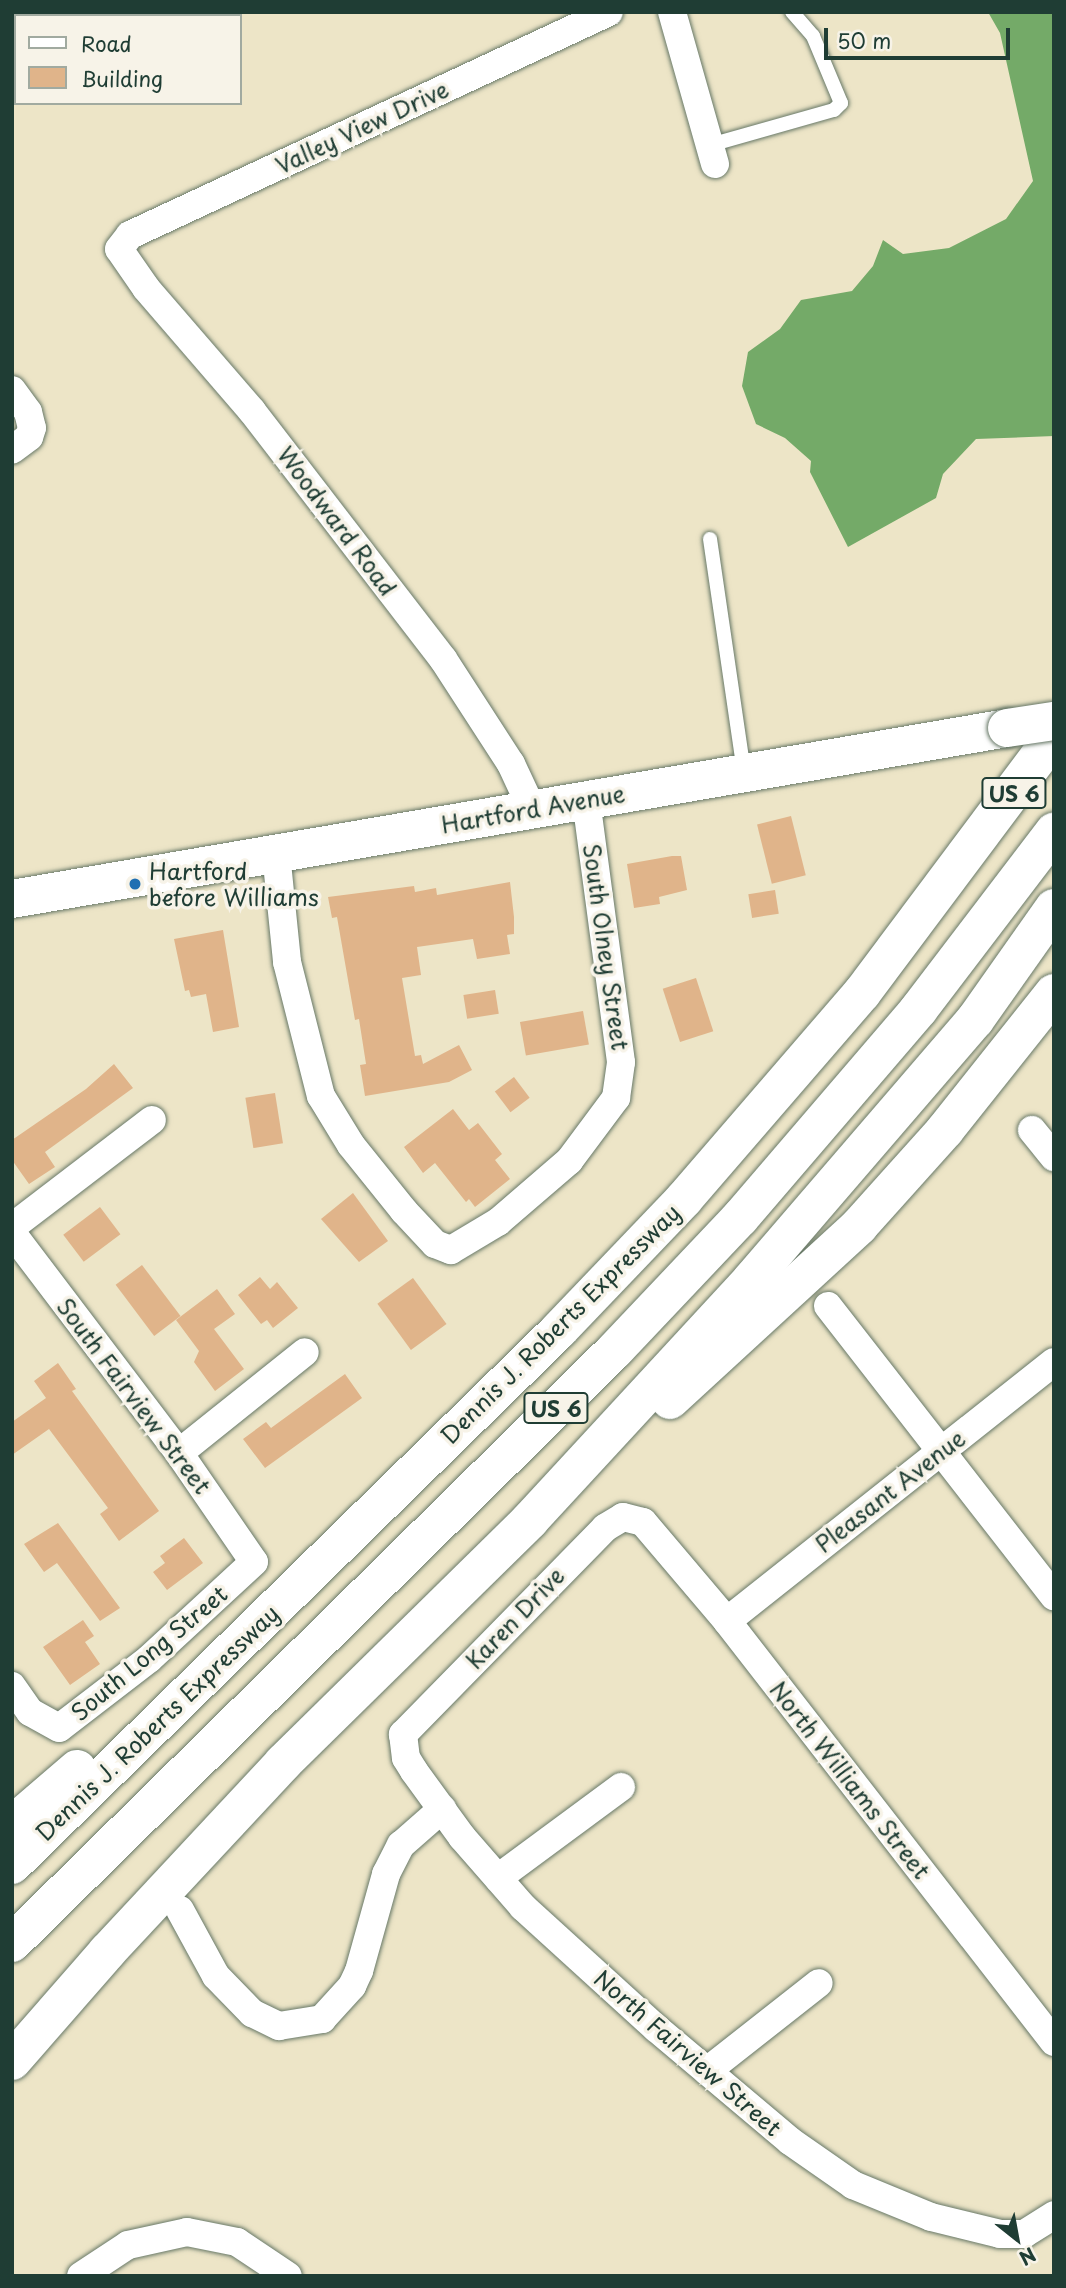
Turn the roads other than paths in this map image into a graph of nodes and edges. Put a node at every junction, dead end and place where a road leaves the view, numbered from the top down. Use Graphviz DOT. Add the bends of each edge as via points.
graph roads {
  1 [pos="610,12"];
  2 [pos="672,12"];
  3 [pos="792,12"];
  4 [pos="713,154"];
  5 [pos="119,249"];
  6 [pos="12,390"];
  7 [pos="12,450"];
  8 [pos="710,538"];
  9 [pos="1054,702"];
  10 [pos="1054,720"];
  11 [pos="1054,736"];
  12 [pos="744,773"];
  13 [pos="586,799"];
  14 [pos="532,809"];
  15 [pos="1054,832"];
  16 [pos="973,850"];
  17 [pos="276,853"];
  18 [pos="12,899"];
  19 [pos="1054,908"];
  20 [pos="1054,993"];
  21 [pos="152,1120"];
  22 [pos="1032,1130"];
  23 [pos="1054,1157"];
  24 [pos="12,1227"];
  25 [pos="12,1233"];
  26 [pos="828,1306"];
  27 [pos="305,1352"];
  28 [pos="1054,1362"];
  29 [pos="940,1451"];
  30 [pos="179,1453"];
  31 [pos="530,1520"];
  32 [pos="643,1522"];
  33 [pos="254,1562"];
  34 [pos="1054,1596"];
  35 [pos="266,1616"];
  36 [pos="727,1621"];
  37 [pos="12,1686"];
  38 [pos="402,1741"];
  39 [pos="283,1763"];
  40 [pos="621,1787"];
  41 [pos="442,1809"];
  42 [pos="12,1825"];
  43 [pos="12,1865"];
  44 [pos="498,1878"];
  45 [pos="180,1910"];
  46 [pos="12,1942"];
  47 [pos="819,1983"];
  48 [pos="12,2021"];
  49 [pos="1054,2042"];
  50 [pos="12,2061"];
  51 [pos="707,2071"];
  52 [pos="1054,2214"];
  53 [pos="80,2276"];
  54 [pos="288,2276"];
  1 -- 5 [label="street, Valley View Drive" via="130,235"];
  2 -- 4 [label="street"];
  3 -- 4 [label="lane" via="813,36 841,103 834,110"];
  5 -- 14 [label="street, Woodward Road" via="146,288 252,411 443,659 511,764"];
  6 -- 7 [label="street" via="28,412 32,428 29,437"];
  8 -- 12 [label="lane"];
  9 -- 16 [label="main road"];
  10 -- 12 [label="main road, Hartford Avenue, bridge"];
  11 -- 16 [label="main road, Dennis J. Roberts Expressway / US 6"];
  12 -- 13 [label="main road, Hartford Avenue"];
  13 -- 14 [label="main road, Hartford Avenue"];
  13 -- 17 [label="street, South Olney Street" via="621,1062 616,1098 569,1161 498,1222 463,1245 443,1249 404,1211 351,1145 321,1096 287,962"];
  14 -- 17 [label="main road, Hartford Avenue"];
  15 -- 46 [label="main road, US 6" via="868,1071 723,1237 578,1387"];
  16 -- 35 [label="main road, Dennis J. Roberts Expressway / US 6" via="853,1003 684,1199 549,1339"];
  17 -- 18 [label="main road, Hartford Avenue"];
  19 -- 31 [label="main road" via="975,1020 895,1116"];
  20 -- 31 [label="main road" via="944,1130 818,1268"];
  21 -- 24 [label="street"];
  22 -- 23 [label="street"];
  25 -- 30 [label="street, South Fairview Street"];
  26 -- 29 [label="street"];
  27 -- 30 [label="street"];
  28 -- 29 [label="street, Pleasant Avenue"];
  29 -- 34 [label="street"];
  29 -- 36 [label="street, Pleasant Avenue"];
  30 -- 33 [label="street, South Fairview Street"];
  31 -- 39 [label="main road"];
  32 -- 36 [label="street, North Williams Street"];
  32 -- 38 [label="street, Karen Drive" via="623,1517 606,1528 421,1714"];
  33 -- 37 [label="street, South Long Street" via="149,1658 58,1728 30,1712"];
  35 -- 42 [label="main road"];
  35 -- 43 [label="main road, Dennis J. Roberts Expressway / US 6"];
  36 -- 49 [label="street, North Williams Street"];
  38 -- 41 [label="street, North Fairview Street" via="414,1771"];
  39 -- 48 [label="main road" via="194,1840"];
  39 -- 50 [label="main road"];
  40 -- 44 [label="street"];
  41 -- 44 [label="street, North Fairview Street"];
  41 -- 45 [label="street" via="401,1845 386,1874 359,1971 352,1986 322,2019 279,2026 253,2013 216,1976"];
  44 -- 51 [label="street, North Fairview Street" via="574,1955"];
  47 -- 51 [label="street"];
  51 -- 52 [label="street, North Fairview Street" via="790,2141 853,2185 931,2217 1000,2234 1024,2234"];
  53 -- 54 [label="street" via="128,2245 187,2232 237,2242"];
}
